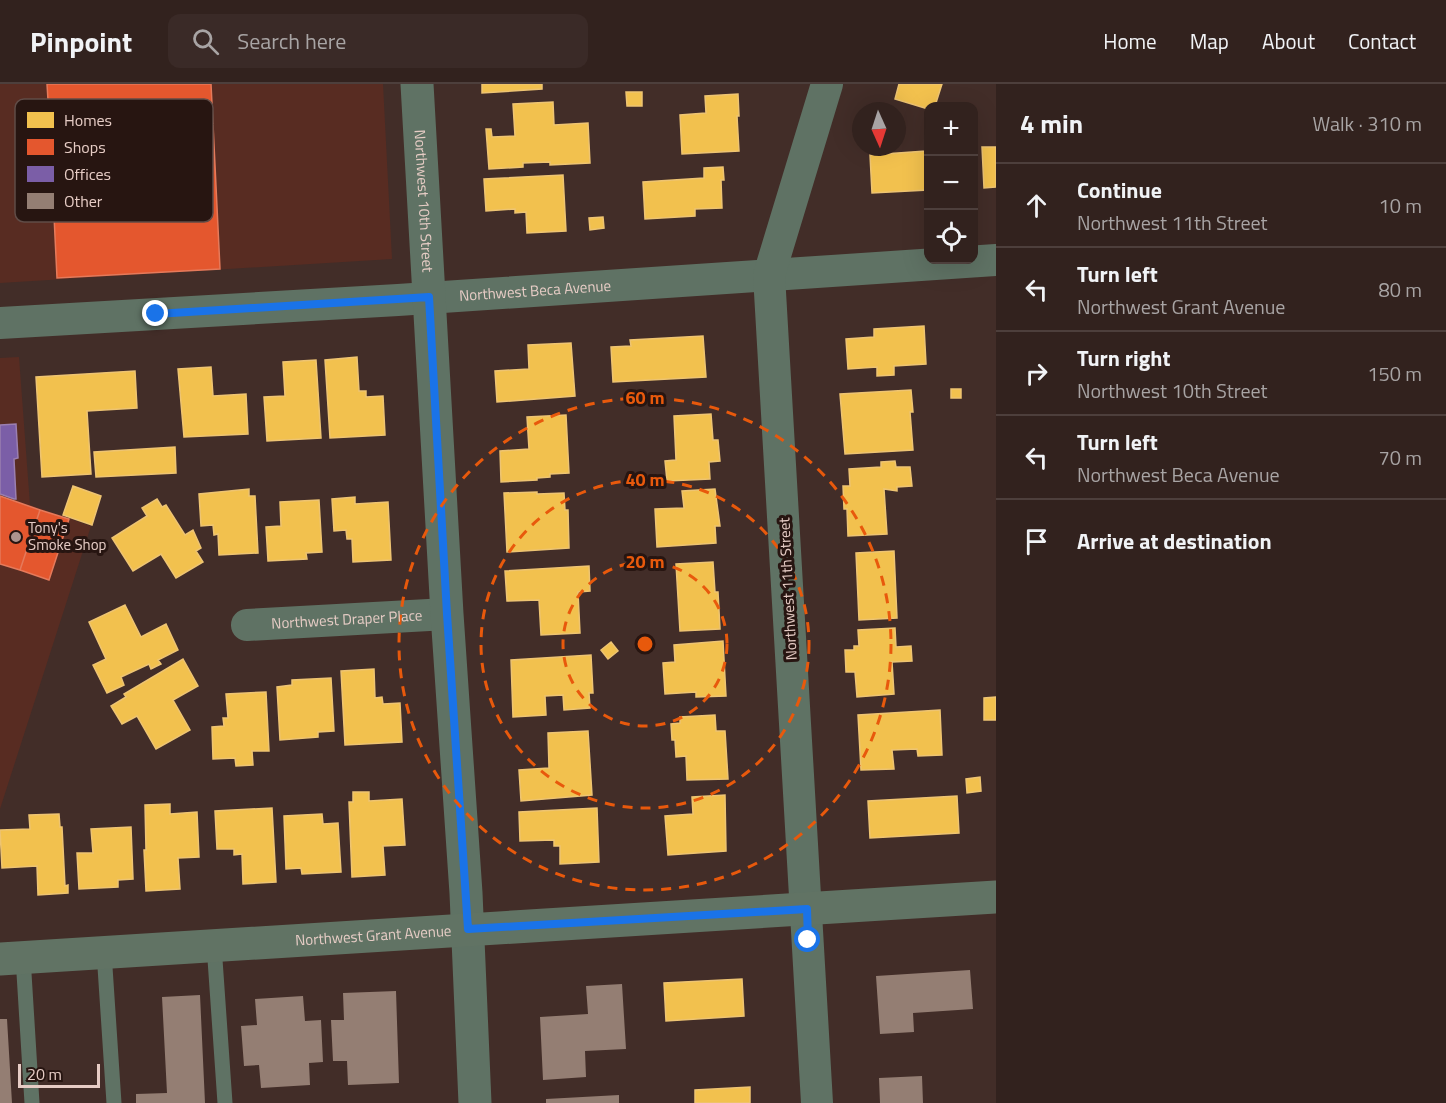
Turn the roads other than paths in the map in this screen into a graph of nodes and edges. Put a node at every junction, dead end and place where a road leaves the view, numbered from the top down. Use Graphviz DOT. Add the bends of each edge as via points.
graph roads {
  1 [pos="417,84"];
  2 [pos="827,84"];
  3 [pos="996,260"];
  4 [pos="770,275"];
  5 [pos="429,297"];
  6 [pos="0,323"];
  7 [pos="447,614"];
  8 [pos="247,625"];
  9 [pos="996,897"];
  10 [pos="807,909"];
  11 [pos="468,929"];
  12 [pos="214,945"];
  13 [pos="104,952"];
  14 [pos="12,958"];
  15 [pos="32,1103"];
  16 [pos="114,1103"];
  17 [pos="225,1103"];
  18 [pos="475,1103"];
  19 [pos="817,1103"];
  1 -- 5 [label="street, Northwest 10th Street"];
  2 -- 4 [label="street, Northwest 11th Street"];
  3 -- 4 [label="street, Northwest Beca Avenue"];
  4 -- 5 [label="street, Northwest Beca Avenue"];
  4 -- 10 [label="street, Northwest 11th Street"];
  5 -- 6 [label="street, Northwest Beca Avenue"];
  5 -- 7 [label="street, Northwest 10th Street"];
  7 -- 8 [label="street, Northwest Draper Place"];
  7 -- 11 [label="street, Northwest 10th Street"];
  9 -- 10 [label="main road, Northwest Grant Avenue"];
  10 -- 11 [label="main road, Northwest Grant Avenue"];
  10 -- 19 [label="street, Northwest 11th Street"];
  11 -- 12 [label="main road, Northwest Grant Avenue"];
  11 -- 18 [label="street, Northwest 10th Street"];
  12 -- 13 [label="main road, Northwest Grant Avenue"];
  12 -- 17 [label="lane"];
  13 -- 14 [label="main road, Northwest Grant Avenue"];
  13 -- 16 [label="lane"];
  14 -- 15 [label="lane"];
}
